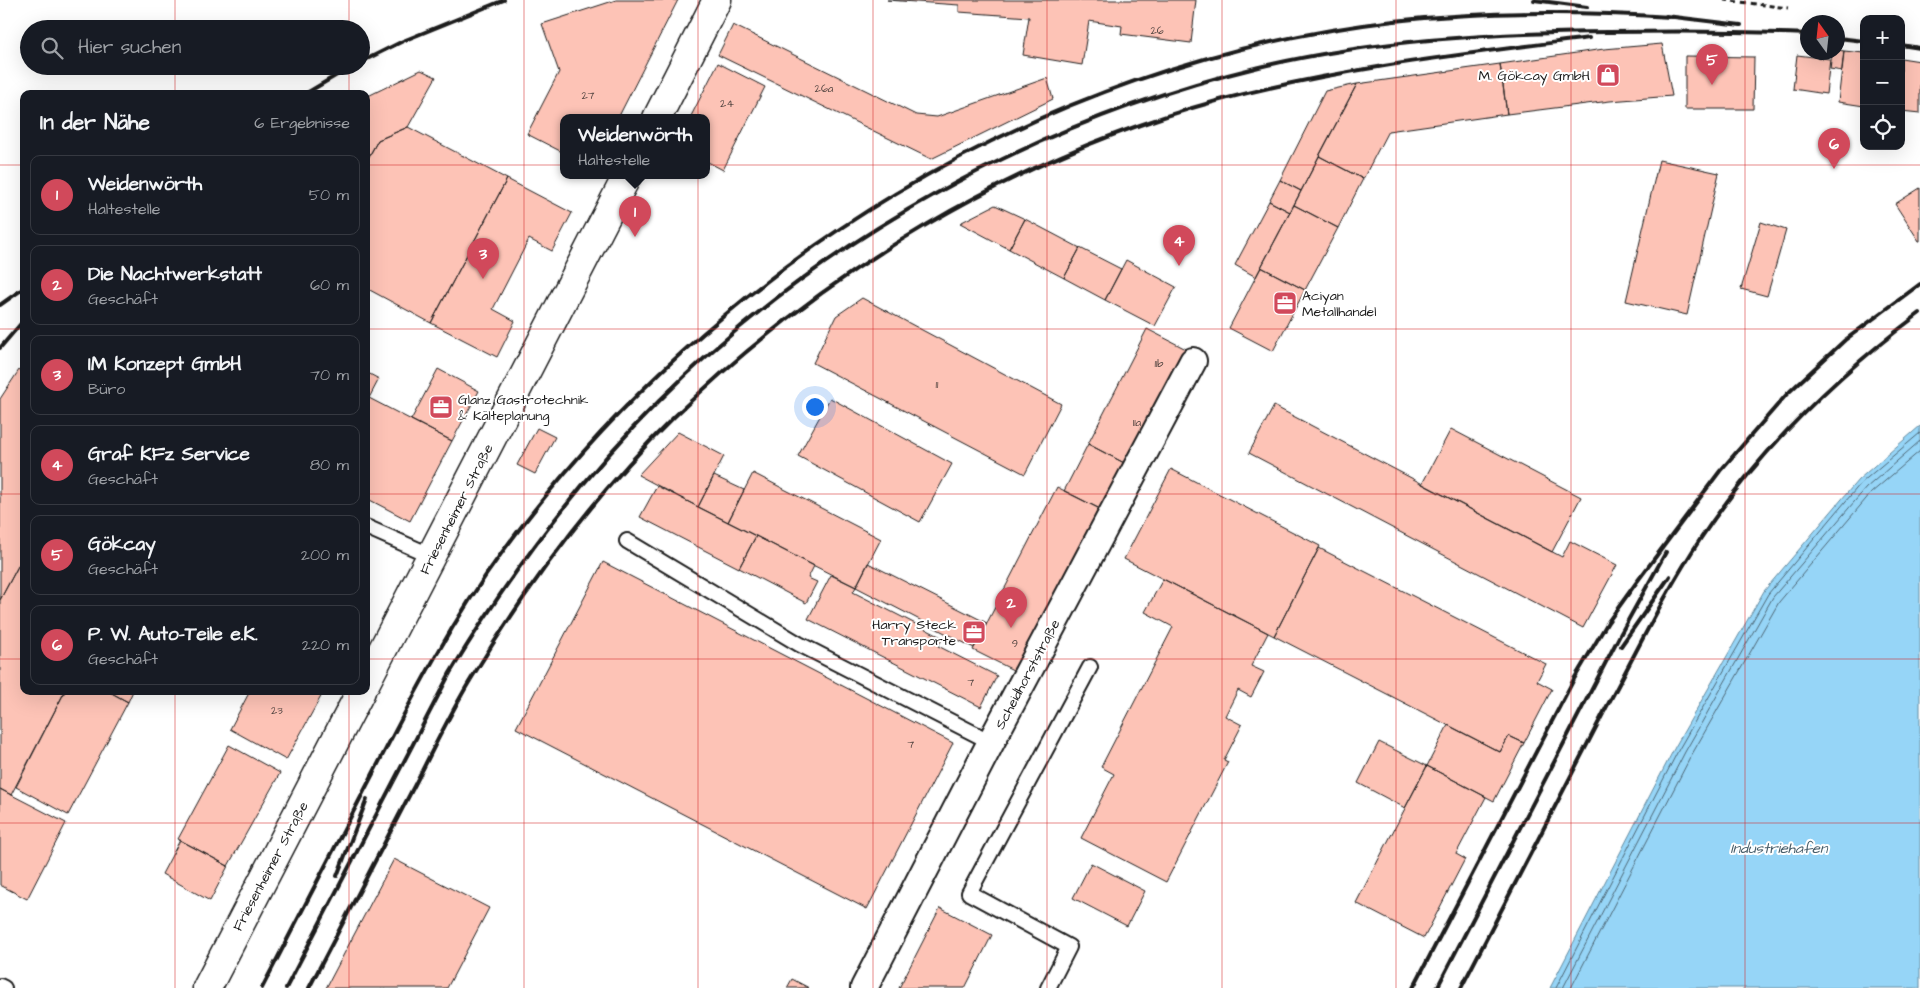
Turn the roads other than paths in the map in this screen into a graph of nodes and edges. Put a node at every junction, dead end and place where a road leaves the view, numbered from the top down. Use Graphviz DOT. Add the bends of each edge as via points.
graph roads {
  1 [pos="717,0"];
  2 [pos="659,114"];
  3 [pos="625,179"];
  4 [pos="1193,362"];
  5 [pos="370,529"];
  6 [pos="627,541"];
  7 [pos="432,556"];
  8 [pos="1090,667"];
  9 [pos="370,674"];
  10 [pos="359,695"];
  11 [pos="991,742"];
  12 [pos="0,986"];
  13 [pos="4,988"];
  14 [pos="207,988"];
  15 [pos="864,988"];
  16 [pos="1048,988"];
  1 -- 2 [label="street"];
  3 -- 7 [label="street, Friesenheimer Straße"];
  4 -- 11 [label="street, Scheidhorststraße"];
  5 -- 7 [label="lane"];
  6 -- 11 [label="lane" via="799,644"];
  7 -- 9 [label="street, Friesenheimer Straße"];
  8 -- 16 [label="lane" via="969,893 1069,947"];
  10 -- 14 [label="street, Friesenheimer Straße"];
  11 -- 15 [label="street, Scheidhorststraße"];
  12 -- 13 [label="lane"];
}
